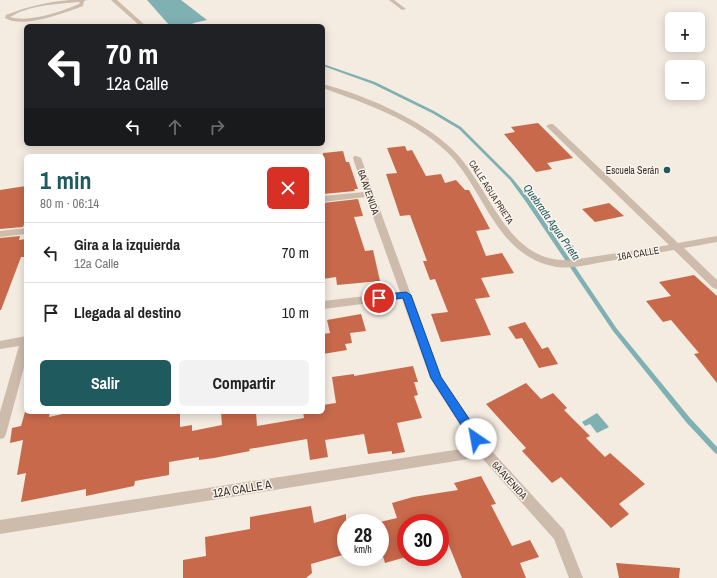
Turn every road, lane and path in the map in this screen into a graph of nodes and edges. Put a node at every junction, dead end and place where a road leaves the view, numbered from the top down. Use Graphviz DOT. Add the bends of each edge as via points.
graph roads {
  1 [pos="84,0"];
  2 [pos="114,0"];
  3 [pos="391,0"];
  4 [pos="404,9"];
  5 [pos="141,24"];
  6 [pos="325,87"];
  7 [pos="550,126"];
  8 [pos="357,158"];
  9 [pos="369,194"];
  10 [pos="325,199"];
  11 [pos="24,231"];
  12 [pos="0,234"];
  13 [pos="717,239"];
  14 [pos="677,246"];
  15 [pos="558,264"];
  16 [pos="717,286"];
  17 [pos="406,295"];
  18 [pos="325,305"];
  19 [pos="24,341"];
  20 [pos="0,345"];
  21 [pos="24,348"];
  22 [pos="0,434"];
  23 [pos="484,451"];
  24 [pos="0,527"];
  25 [pos="576,578"];
  1 -- 1 [label="lane" via="81,5 74,8 46,16 15,20 7,18 14,13 40,6"];
  2 -- 5 [label="street"];
  3 -- 4 [label="lane"];
  6 -- 15 [label="street, CALLE AGUA PRIETA" via="386,110 432,136 450,150 465,168 500,224 519,247 543,260"];
  7 -- 14 [label="street"];
  8 -- 9 [label="street, 6A AVENIDA"];
  9 -- 10 [label="street"];
  9 -- 17 [label="street, 6A AVENIDA"];
  11 -- 12 [label="street"];
  13 -- 14 [label="street, 16A CALLE"];
  14 -- 15 [label="street, 16A CALLE"];
  14 -- 16 [label="street"];
  17 -- 18 [label="street"];
  17 -- 23 [label="street, 6A AVENIDA" via="436,378"];
  19 -- 20 [label="street"];
  21 -- 22 [label="street"];
  23 -- 24 [label="street, 12A CALLE A"];
  23 -- 25 [label="street, 6A AVENIDA" via="559,535"];
}
